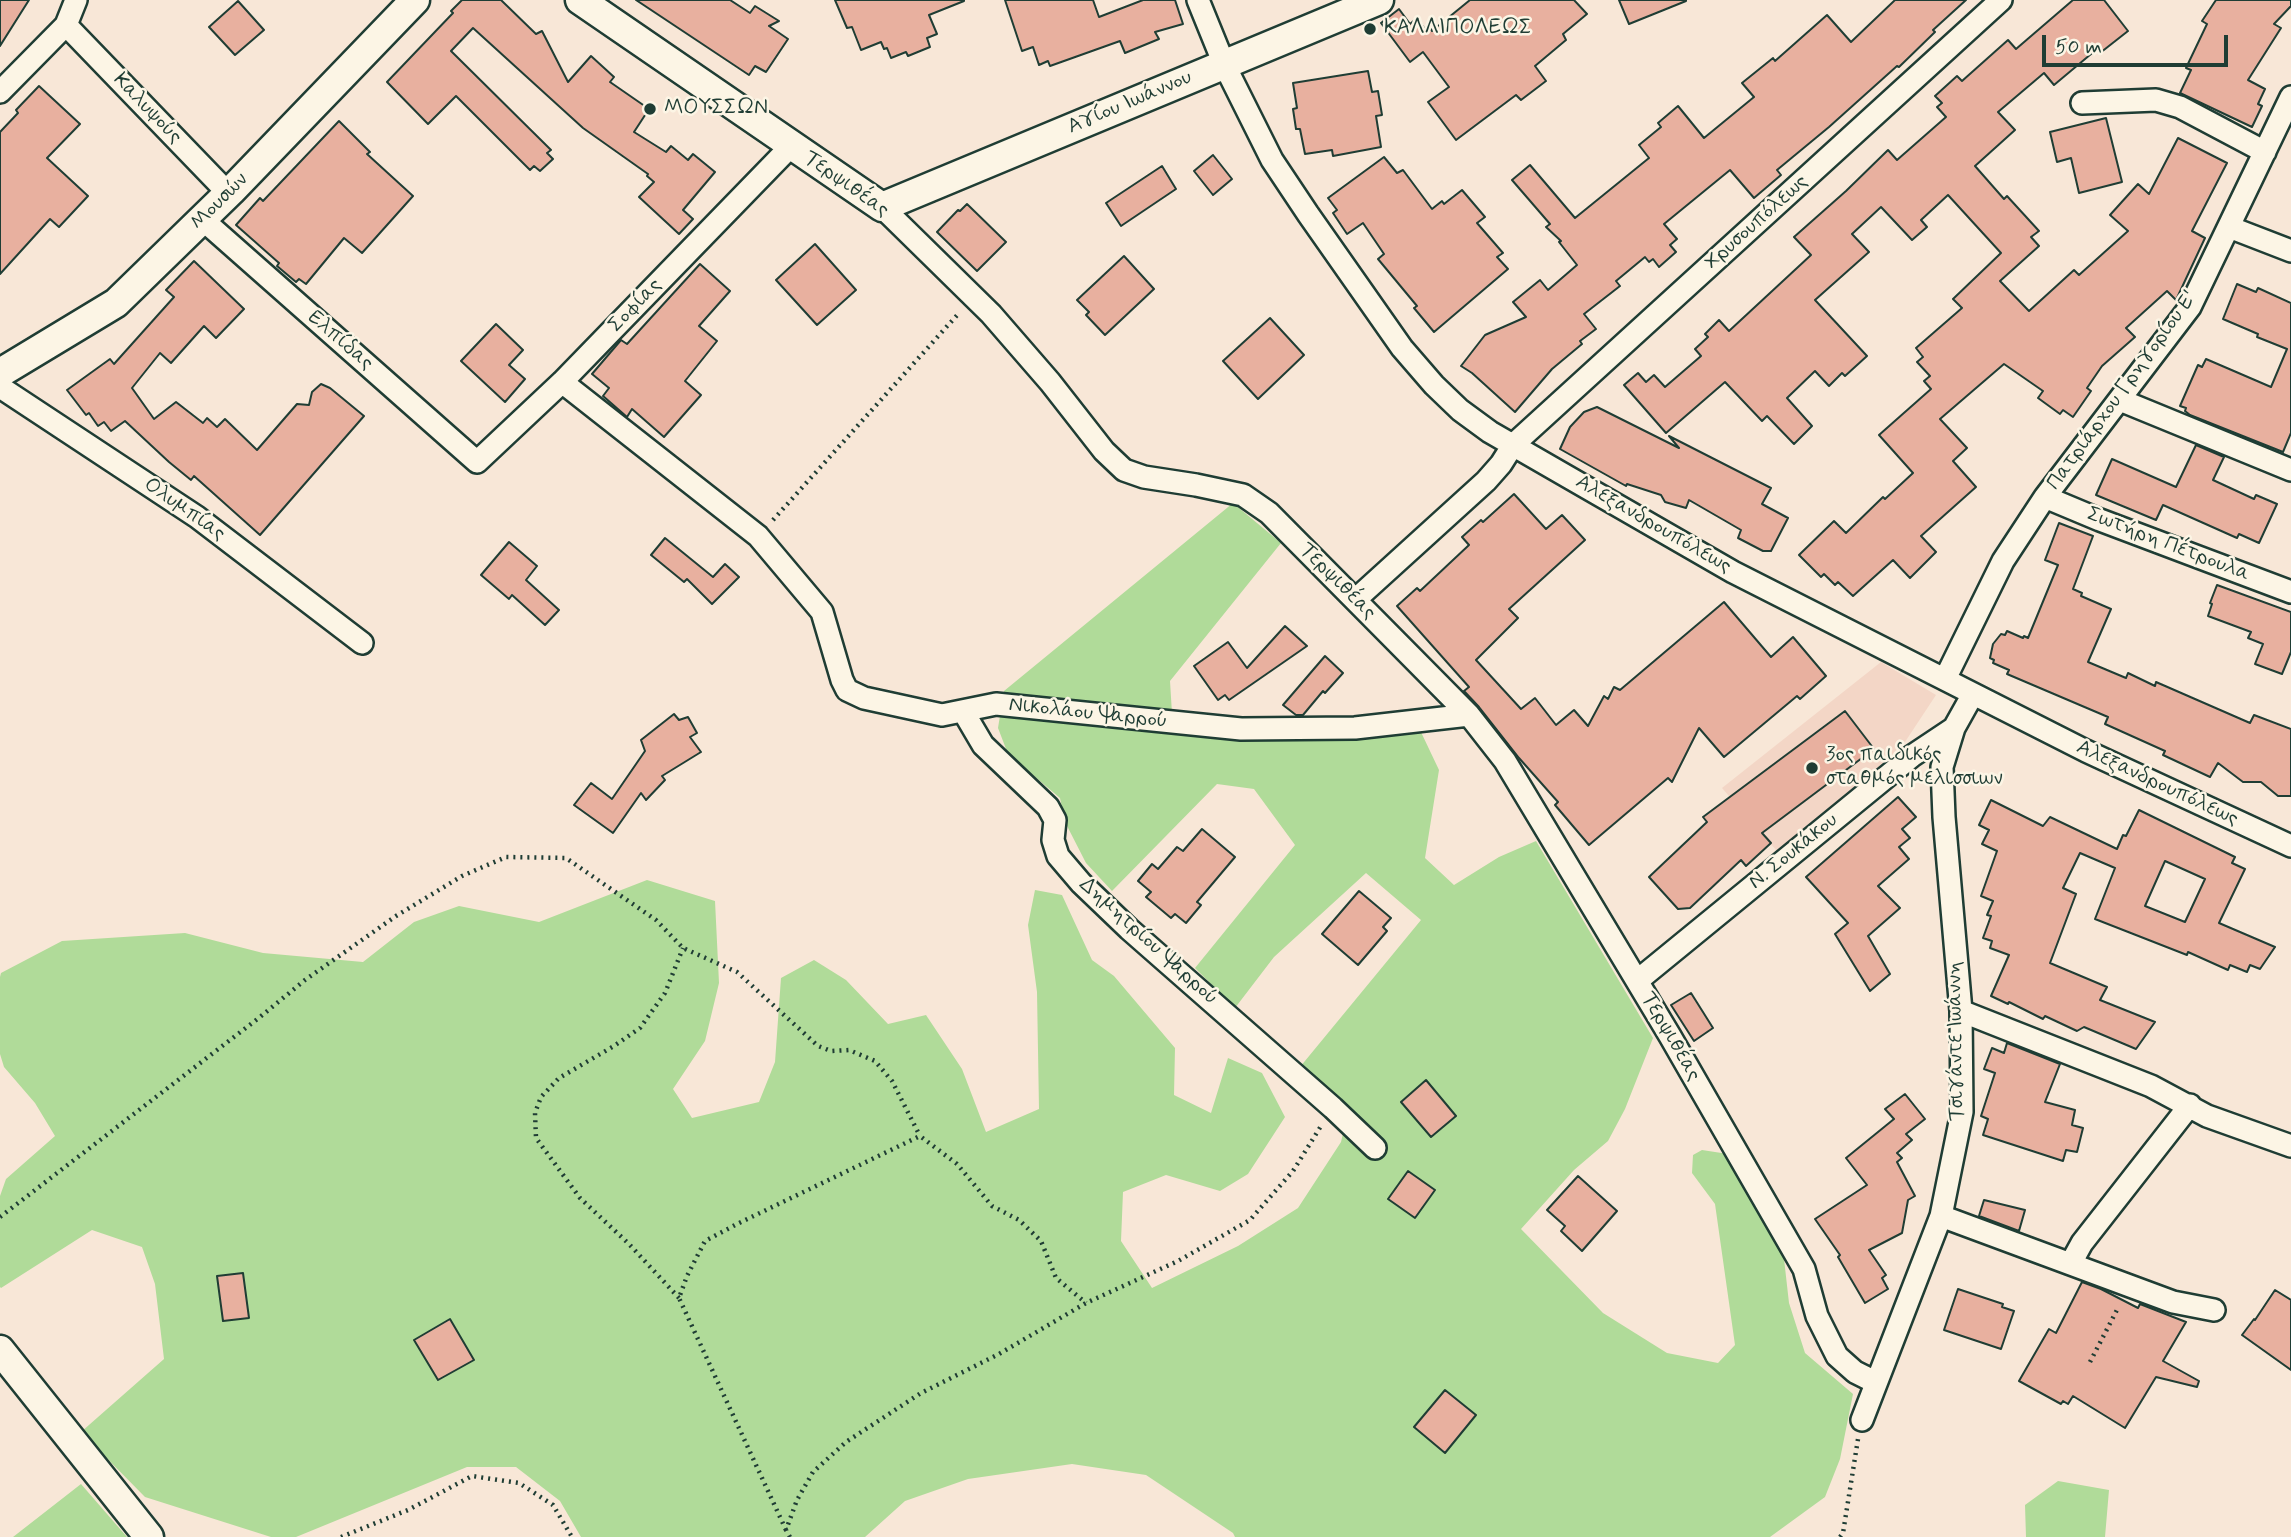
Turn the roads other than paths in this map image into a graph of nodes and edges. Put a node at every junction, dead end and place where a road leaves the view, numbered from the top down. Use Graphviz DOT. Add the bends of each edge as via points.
graph roads {
  1 [pos="76,0"];
  2 [pos="415,0"];
  3 [pos="580,0"];
  4 [pos="1198,0"];
  5 [pos="1379,0"];
  6 [pos="2001,0"];
  7 [pos="66,25"];
  8 [pos="1224,64"];
  9 [pos="0,92"];
  10 [pos="2291,97"];
  11 [pos="2082,103"];
  12 [pos="791,146"];
  13 [pos="2265,152"];
  14 [pos="228,193"];
  15 [pos="882,207"];
  16 [pos="202,219"];
  17 [pos="2230,226"];
  18 [pos="2291,251"];
  19 [pos="0,373"];
  20 [pos="562,382"];
  21 [pos="0,387"];
  22 [pos="2119,400"];
  23 [pos="1513,446"];
  24 [pos="477,462"];
  25 [pos="2291,470"];
  26 [pos="2045,496"];
  27 [pos="2291,592"];
  28 [pos="1355,600"];
  29 [pos="362,643"];
  30 [pos="1945,679"];
  31 [pos="1973,694"];
  32 [pos="963,710"];
  33 [pos="1469,715"];
  34 [pos="1954,728"];
  35 [pos="2291,846"];
  36 [pos="1637,981"];
  37 [pos="1961,1011"];
  38 [pos="2190,1105"];
  39 [pos="2291,1146"];
  40 [pos="1374,1147"];
  41 [pos="1941,1216"];
  42 [pos="2071,1264"];
  43 [pos="2214,1310"];
  44 [pos="0,1350"];
  45 [pos="1875,1382"];
  46 [pos="1862,1420"];
  47 [pos="149,1537"];
  1 -- 7 [label="street"];
  2 -- 14 [label="street, Μουσών"];
  3 -- 12 [label="street, Τερψιθέας"];
  4 -- 8 [label="street, Αλεξανδρουπόλεως"];
  5 -- 8 [label="street, Αγίου Ιωάννου"];
  6 -- 23 [label="street, Χρυσουπόλεως"];
  7 -- 9 [label="street"];
  7 -- 14 [label="street, Καλυψούς"];
  8 -- 15 [label="street, Αγίου Ιωάννου"];
  8 -- 23 [label="street, Αλεξανδρουπόλεως" via="1272,160 1402,348 1460,410"];
  10 -- 13 [label="street, Πατριάρχου Γρηγορίου Ε'"];
  11 -- 13 [label="street" via="2156,100 2180,107"];
  12 -- 15 [label="street, Τερψιθέας"];
  12 -- 20 [label="street, Σοφίας"];
  13 -- 17 [label="street, Πατριάρχου Γρηγορίου Ε'"];
  14 -- 16 [label="street, Μουσών"];
  15 -- 28 [label="street, Τερψιθέας" via="974,297 1124,470 1243,495 1269,513"];
  16 -- 19 [label="street, Μουσών" via="116,303"];
  16 -- 24 [label="street, Ελπίδας"];
  17 -- 18 [label="street"];
  17 -- 22 [label="street, Πατριάρχου Γρηγορίου Ε'" via="2190,307"];
  20 -- 24 [label="street, Σοφίας"];
  20 -- 32 [label="street, Νικολάου Ψαρρού" via="758,536 822,612 847,691 942,715"];
  21 -- 29 [label="street, Ολυμπίας" via="197,517"];
  22 -- 25 [label="street"];
  22 -- 26 [label="street, Πατριάρχου Γρηγορίου Ε'"];
  23 -- 28 [label="street, Χρυσουπόλεως" via="1486,481"];
  23 -- 30 [label="street, Αλεξανδρουπόλεως" via="1733,572"];
  26 -- 27 [label="street, Σωτήρη Πέτρουλα"];
  26 -- 30 [label="street, Πατριάρχου Γρηγορίου Ε'" via="2003,561"];
  28 -- 33 [label="street, Τερψιθέας"];
  30 -- 31 [label="street, Αλεξανδρουπόλεως"];
  31 -- 34 [label="street, Τσιγάντε Ιωάννη"];
  31 -- 35 [label="street, Αλεξανδρουπόλεως"];
  32 -- 33 [label="street, Νικολάου Ψαρρού" via="996,704 1241,729 1355,728"];
  32 -- 40 [label="street, Δημητρίου Ψαρρού" via="983,745 1048,807 1055,820 1053,840 1058,856 1081,883"];
  33 -- 36 [label="street, Τερψιθέας" via="1505,761"];
  34 -- 36 [label="street, Ν. Σουκάκου" via="1912,755"];
  34 -- 37 [label="street, Τσιγάντε Ιωάννη" via="1942,767"];
  36 -- 45 [label="street, Τερψιθέας" via="1804,1269 1817,1316 1837,1356"];
  37 -- 38 [label="street"];
  37 -- 41 [label="street, Τσιγάντε Ιωάννη" via="1962,1112"];
  38 -- 39 [label="street" via="2207,1116"];
  38 -- 42 [label="street" via="2082,1243"];
  41 -- 42 [label="street"];
  41 -- 45 [label="street, Τσιγάντε Ιωάννη"];
  42 -- 43 [label="street" via="2173,1302"];
  44 -- 47 [label="street"];
  45 -- 46 [label="street, Τσιγάντε Ιωάννη"];
}
